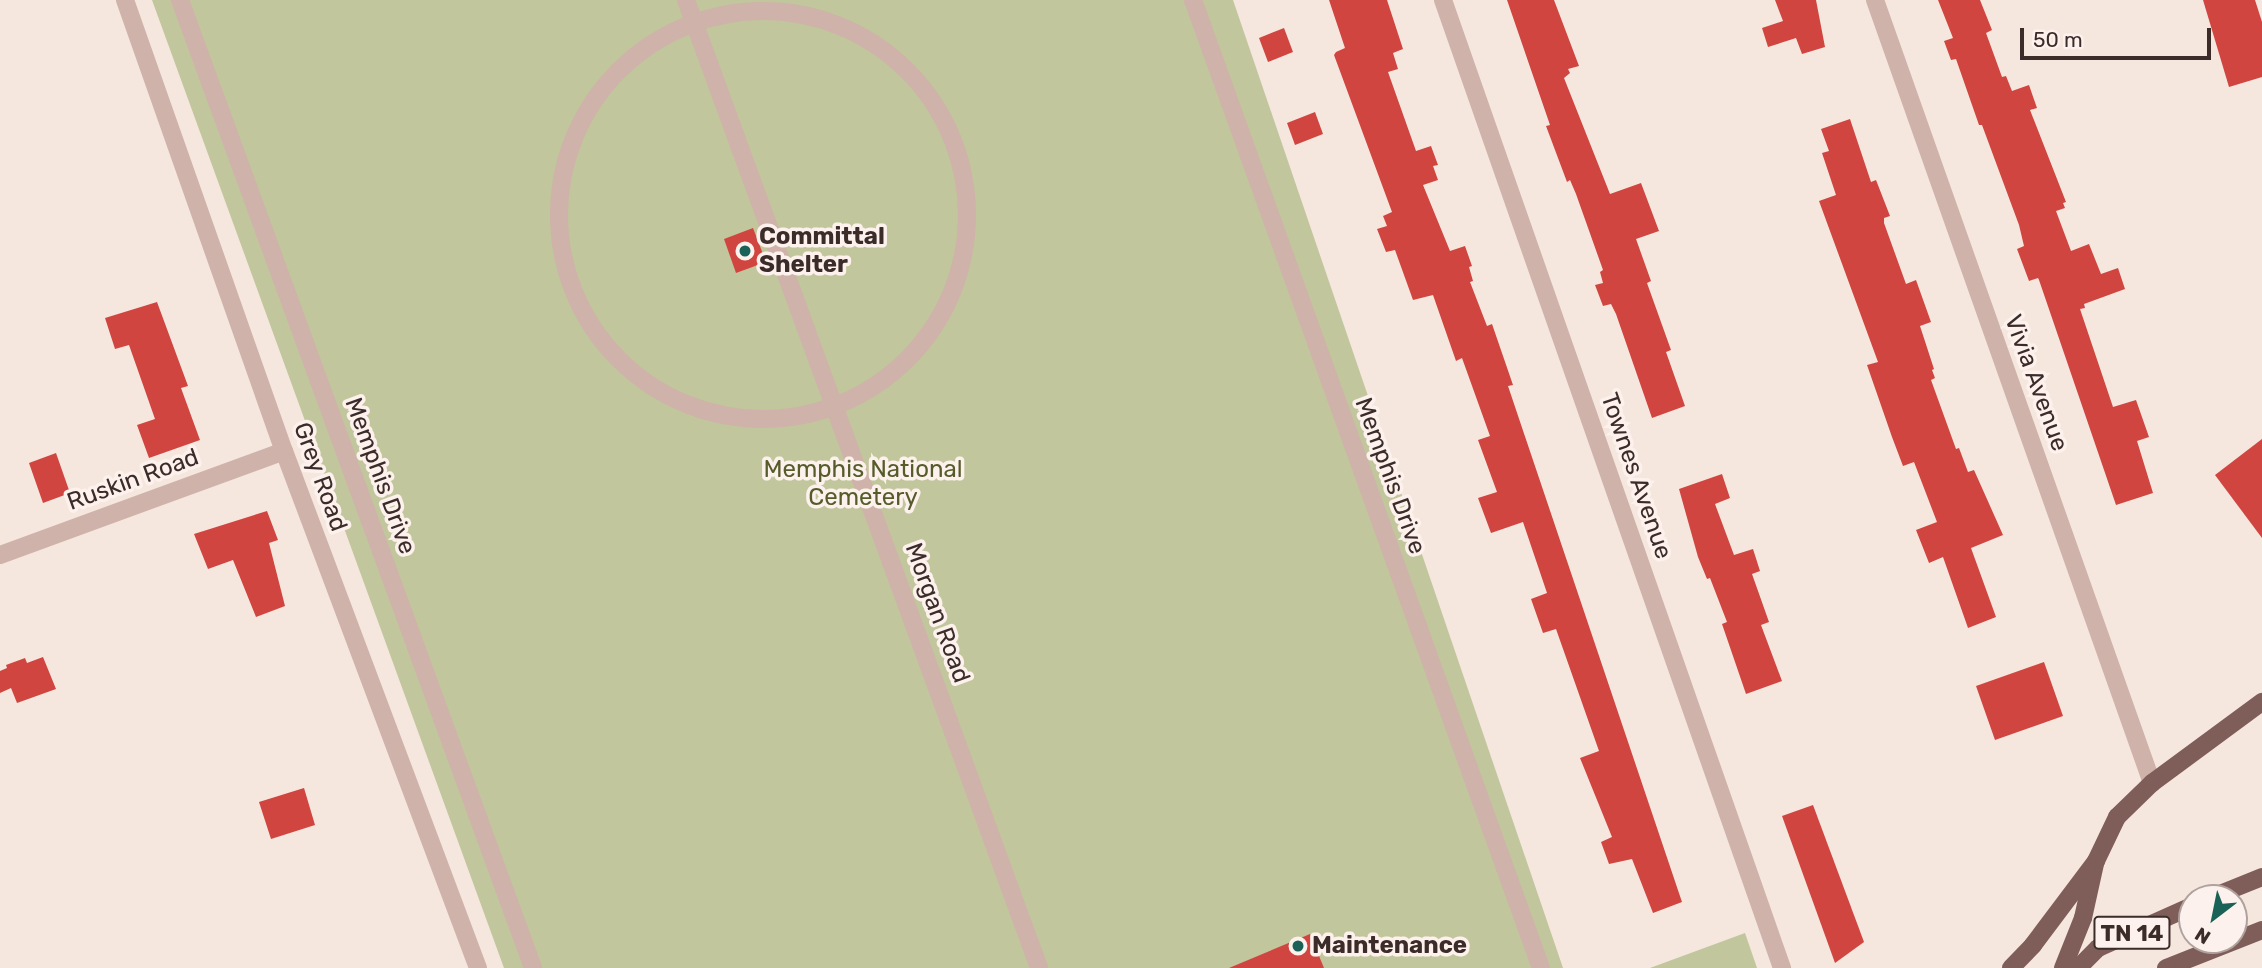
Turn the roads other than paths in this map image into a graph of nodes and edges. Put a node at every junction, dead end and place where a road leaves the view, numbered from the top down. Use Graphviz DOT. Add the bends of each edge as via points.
graph roads {
  1 [pos="125,0"];
  2 [pos="180,0"];
  3 [pos="686,0"];
  4 [pos="1193,0"];
  5 [pos="1443,0"];
  6 [pos="1875,0"];
  7 [pos="694,21"];
  8 [pos="836,407"];
  9 [pos="284,451"];
  10 [pos="0,555"];
  11 [pos="2262,702"];
  12 [pos="2152,783"];
  13 [pos="2096,861"];
  14 [pos="2262,877"];
  15 [pos="2245,884"];
  16 [pos="2178,912"];
  17 [pos="2262,930"];
  18 [pos="478,968"];
  19 [pos="534,968"];
  20 [pos="1039,968"];
  21 [pos="1541,968"];
  22 [pos="1782,968"];
  23 [pos="2011,968"];
  24 [pos="2063,968"];
  25 [pos="2078,968"];
  26 [pos="2166,968"];
  1 -- 9 [label="street, Grey Road"];
  2 -- 19 [label="street, Memphis Drive"];
  3 -- 7 [label="street, Morgan Road"];
  4 -- 21 [label="street, Memphis Drive"];
  5 -- 22 [label="street, Townes Avenue"];
  6 -- 12 [label="street, Vivia Avenue"];
  7 -- 8 [label="street, Morgan Road"];
  7 -- 8 [label="street" via="764,9 834,22 895,58 941,112 965,178 966,250 942,316 897,371"];
  7 -- 8 [label="street" via="637,52 593,99 565,157 558,221 570,285 602,342 650,386 708,412 773,420"];
  8 -- 20 [label="street, Morgan Road"];
  9 -- 10 [label="street, Ruskin Road"];
  9 -- 18 [label="street, Grey Road"];
  11 -- 12 [label="main road"];
  12 -- 13 [label="main road" via="2117,817"];
  13 -- 23 [label="main road"];
  13 -- 24 [label="main road" via="2083,918"];
  14 -- 15 [label="main road"];
  16 -- 25 [label="main road, TN 14" via="2098,948"];
  17 -- 26 [label="main road, TN 14"];
}
